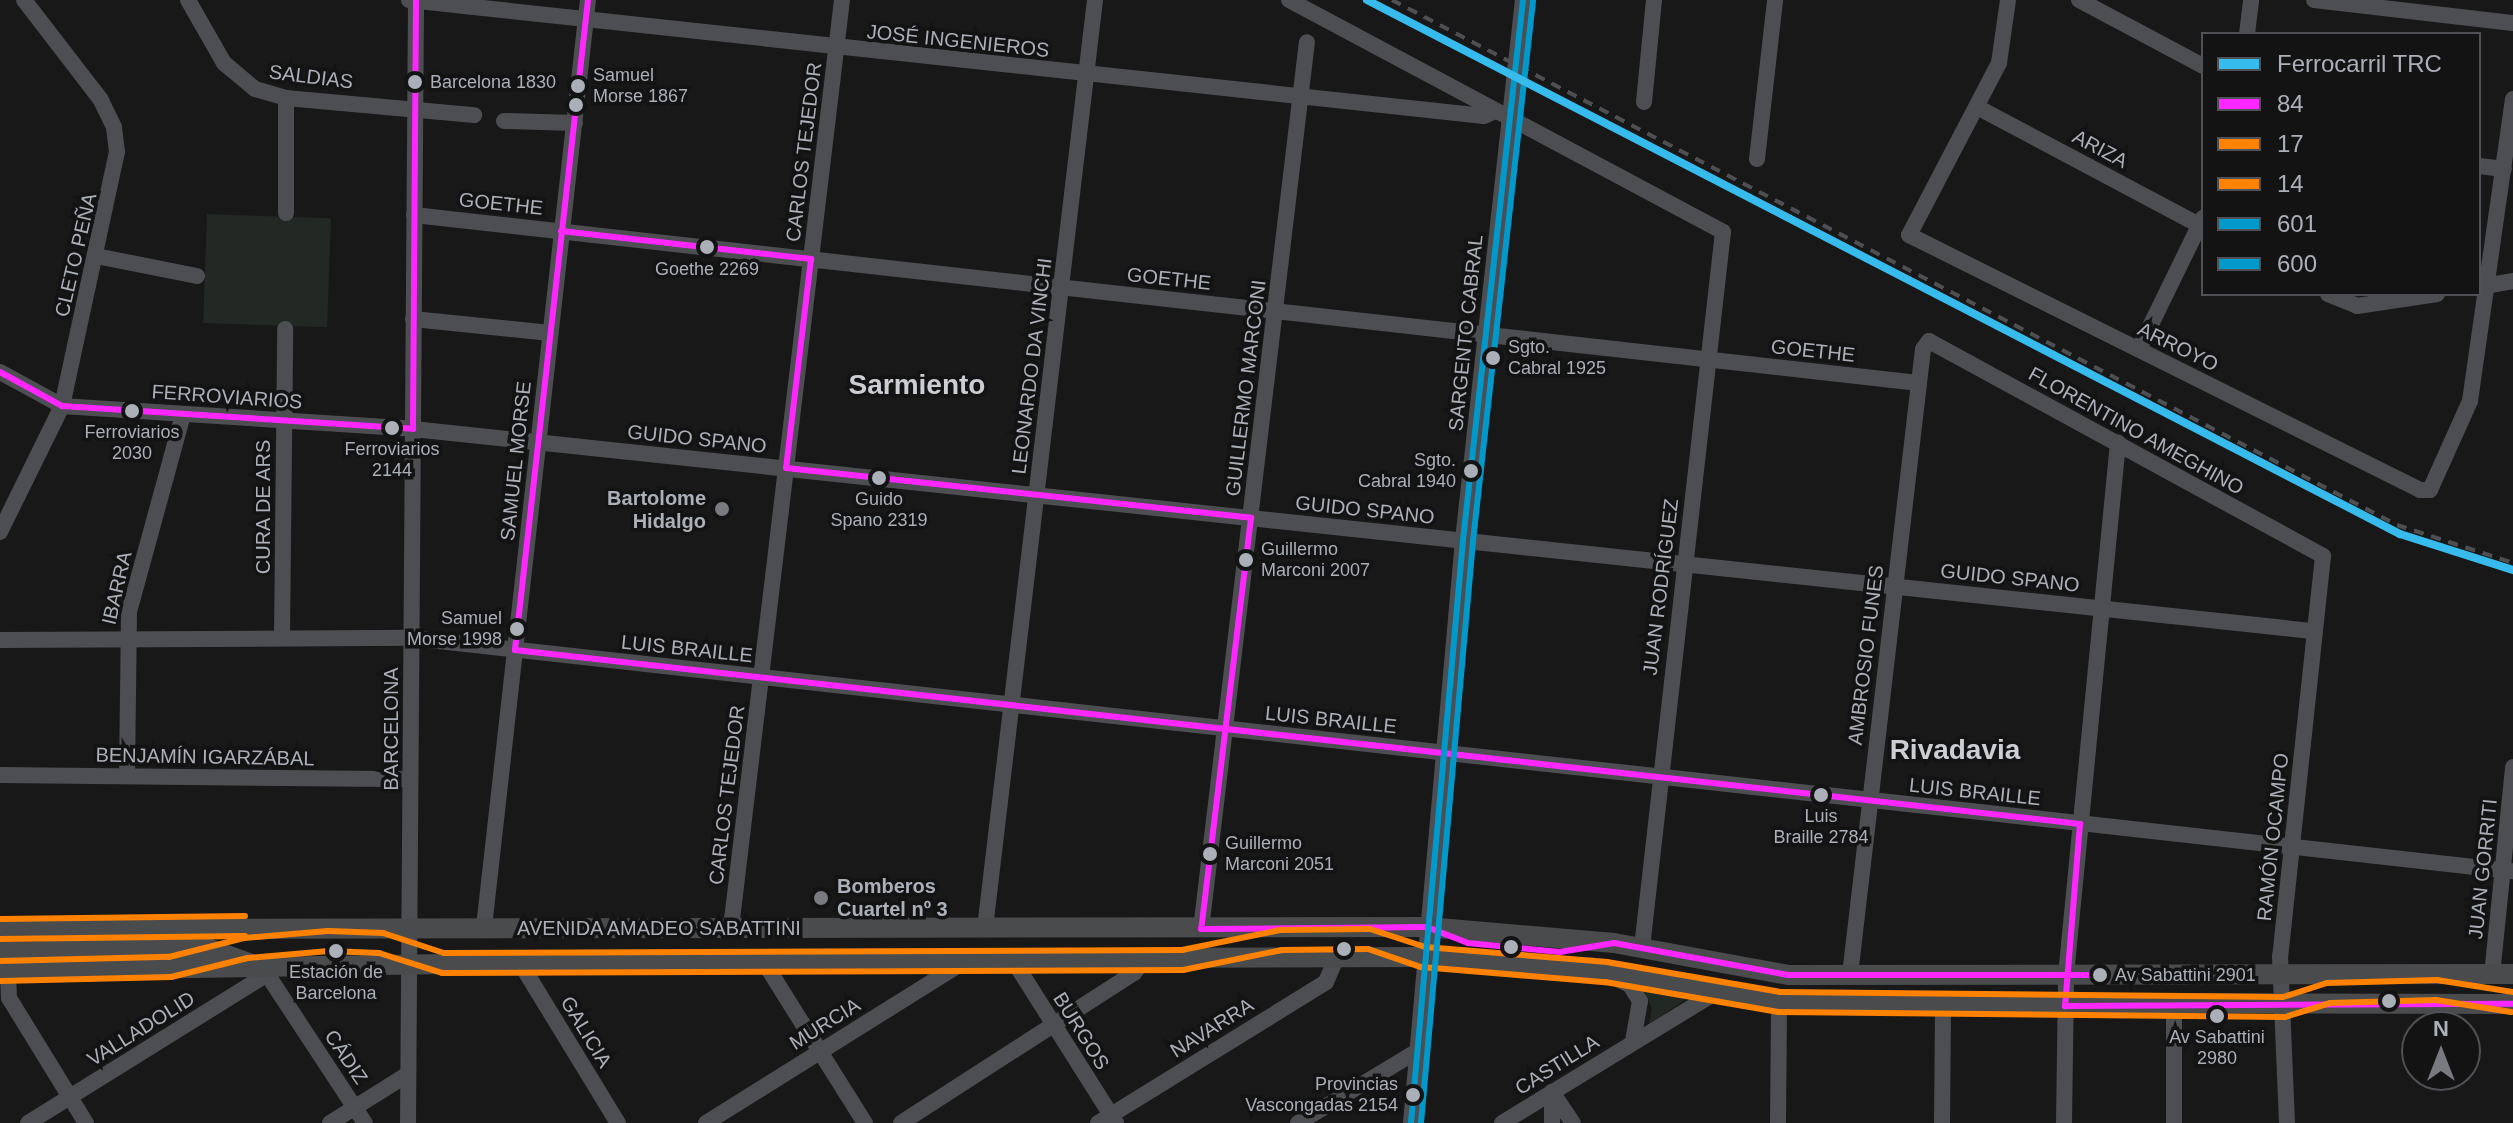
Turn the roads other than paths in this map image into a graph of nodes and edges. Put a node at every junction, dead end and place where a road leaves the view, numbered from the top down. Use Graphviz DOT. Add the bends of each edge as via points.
graph roads {
  1 [pos="24,0"];
  2 [pos="188,0"];
  3 [pos="588,0"];
  4 [pos="842,0"];
  5 [pos="1095,0"];
  6 [pos="1289,0"];
  7 [pos="1523,0"];
  8 [pos="1654,0"];
  9 [pos="1775,0"];
  10 [pos="2008,0"];
  11 [pos="2079,0"];
  12 [pos="2251,0"];
  13 [pos="2314,0"];
  14 [pos="414,1"];
  15 [pos="586,22"];
  16 [pos="2513,23"];
  17 [pos="2247,32"];
  18 [pos="1307,42"];
  19 [pos="836,48"];
  20 [pos="2201,65"];
  21 [pos="1086,74"];
  22 [pos="1301,97"];
  23 [pos="286,98"];
  24 [pos="2513,99"];
  25 [pos="1644,102"];
  26 [pos="415,107"];
  27 [pos="1977,107"];
  28 [pos="474,115"];
  29 [pos="1502,115"];
  30 [pos="504,121"];
  31 [pos="575,123"];
  32 [pos="1757,159"];
  33 [pos="2481,166"];
  34 [pos="2504,169"];
  35 [pos="286,213"];
  36 [pos="414,215"];
  37 [pos="2201,223"];
  38 [pos="2201,226"];
  39 [pos="561,231"];
  40 [pos="96,256"];
  41 [pos="811,259"];
  42 [pos="197,276"];
  43 [pos="2513,281"];
  44 [pos="2483,286"];
  45 [pos="1061,287"];
  46 [pos="2333,296"];
  47 [pos="2424,296"];
  48 [pos="1275,311"];
  49 [pos="413,319"];
  50 [pos="285,329"];
  51 [pos="550,333"];
  52 [pos="1486,335"];
  53 [pos="1929,341"];
  54 [pos="2139,349"];
  55 [pos="1708,359"];
  56 [pos="0,372"];
  57 [pos="1919,383"];
  58 [pos="62,406"];
  59 [pos="183,414"];
  60 [pos="283,420"];
  61 [pos="413,429"];
  62 [pos="539,442"];
  63 [pos="2118,443"];
  64 [pos="786,468"];
  65 [pos="1037,495"];
  66 [pos="1251,518"];
  67 [pos="0,532"];
  68 [pos="1463,540"];
  69 [pos="2323,556"];
  70 [pos="1684,564"];
  71 [pos="1895,586"];
  72 [pos="2100,608"];
  73 [pos="2314,631"];
  74 [pos="282,638"];
  75 [pos="411,638"];
  76 [pos="125,639"];
  77 [pos="0,640"];
  78 [pos="515,650"];
  79 [pos="762,677"];
  80 [pos="1012,705"];
  81 [pos="1226,729"];
  82 [pos="1445,753"];
  83 [pos="2513,767"];
  84 [pos="0,775"];
  85 [pos="127,776"];
  86 [pos="1658,777"];
  87 [pos="410,779"];
  88 [pos="1869,801"];
  89 [pos="2080,824"];
  90 [pos="2292,847"];
  91 [pos="2507,870"];
  92 [pos="409,925"];
  93 [pos="484,927"];
  94 [pos="1427,927"];
  95 [pos="731,928"];
  96 [pos="985,928"];
  97 [pos="0,929"];
  98 [pos="1201,929"];
  99 [pos="1642,947"];
  100 [pos="1423,957"];
  101 [pos="762,959"];
  102 [pos="1336,959"];
  103 [pos="967,960"];
  104 [pos="1013,960"];
  105 [pos="1144,960"];
  106 [pos="519,961"];
  107 [pos="410,963"];
  108 [pos="3,965"];
  109 [pos="262,967"];
  110 [pos="1606,972"];
  111 [pos="2280,973"];
  112 [pos="1850,975"];
  113 [pos="2066,975"];
  114 [pos="2503,975"];
  115 [pos="1715,993"];
  116 [pos="1779,1002"];
  117 [pos="1943,1004"];
  118 [pos="2513,1004"];
  119 [pos="2065,1006"];
  120 [pos="2174,1007"];
  121 [pos="2285,1007"];
  122 [pos="1054,1025"];
  123 [pos="1633,1041"];
  124 [pos="820,1051"];
  125 [pos="1414,1053"];
  126 [pos="408,1074"];
  127 [pos="1552,1092"];
  128 [pos="69,1097"];
  129 [pos="355,1107"];
  130 [pos="1108,1120"];
  131 [pos="28,1123"];
  132 [pos="86,1123"];
  133 [pos="330,1123"];
  134 [pos="365,1123"];
  135 [pos="408,1123"];
  136 [pos="618,1123"];
  137 [pos="706,1123"];
  138 [pos="865,1123"];
  139 [pos="901,1123"];
  140 [pos="1298,1123"];
  141 [pos="1411,1123"];
  142 [pos="1502,1123"];
  143 [pos="1552,1123"];
  144 [pos="1573,1123"];
  145 [pos="1778,1123"];
  146 [pos="1942,1123"];
  147 [pos="2064,1123"];
  148 [pos="2174,1123"];
  149 [pos="2287,1123"];
  1 -- 40 [label="street, CLETO PEÑA" via="101,100 114,127 116,170"];
  2 -- 23 [label="street, SALDIAS" via="233,73 255,89"];
  3 -- 15 [label="street, SAMUEL MORSE"];
  4 -- 19 [label="street, CARLOS TEJEDOR"];
  5 -- 21 [label="street, LEONARDO DA VINCHI"];
  6 -- 29 [label="street"];
  7 -- 29 [label="street, SARGENTO CABRAL"];
  8 -- 25 [label="street"];
  9 -- 32 [label="street"];
  10 -- 27 [label="street" via="1999,63"];
  11 -- 20 [label="street"];
  12 -- 17 [label="street"];
  13 -- 16 [label="street"];
  14 -- 15 [label="street, JOSÉ INGENIEROS"];
  14 -- 26 [label="street, BARCELONA"];
  15 -- 19 [label="street, JOSÉ INGENIEROS"];
  15 -- 31 [label="street, SAMUEL MORSE"];
  18 -- 22 [label="street, GUILLERMO MARCONI"];
  19 -- 21 [label="street, JOSÉ INGENIEROS"];
  19 -- 41 [label="street, CARLOS TEJEDOR"];
  21 -- 22 [label="street, JOSÉ INGENIEROS"];
  21 -- 45 [label="street, LEONARDO DA VINCHI"];
  22 -- 29 [label="street, JOSÉ INGENIEROS"];
  22 -- 48 [label="street, GUILLERMO MARCONI"];
  23 -- 26 [label="street, SALDIAS"];
  23 -- 35 [label="street"];
  24 -- 34 [label="street"];
  26 -- 28 [label="street, SALDIAS"];
  26 -- 36 [label="street, BARCELONA"];
  27 -- 37 [label="street, ARIZA"];
  27 -- 54 [label="street, ARROYO" via="1909,235"];
  29 -- 52 [label="street, SARGENTO CABRAL"];
  29 -- 55 [label="street, JUAN RODRÍGUEZ" via="1723,232"];
  30 -- 31 [label="street"];
  31 -- 39 [label="street, SAMUEL MORSE"];
  33 -- 34 [label="street"];
  34 -- 44 [label="street"];
  36 -- 39 [label="street, GOETHE"];
  36 -- 49 [label="street, BARCELONA"];
  38 -- 54 [label="street"];
  39 -- 41 [label="street, GOETHE"];
  39 -- 51 [label="street, SAMUEL MORSE"];
  40 -- 42 [label="street"];
  40 -- 58 [label="street, CLETO PEÑA"];
  41 -- 45 [label="street, GOETHE"];
  41 -- 64 [label="street, CARLOS TEJEDOR"];
  43 -- 44 [label="street"];
  44 -- 54 [label="street, ARROYO" via="2465,421 2430,490 2406,485"];
  45 -- 48 [label="street, GOETHE"];
  45 -- 65 [label="street, LEONARDO DA VINCHI"];
  46 -- 47 [label="street" via="2357,306"];
  48 -- 52 [label="street, GOETHE"];
  48 -- 66 [label="street, GUILLERMO MARCONI"];
  49 -- 51 [label="street"];
  49 -- 61 [label="street, BARCELONA"];
  50 -- 60 [label="street, CURA DE ARS"];
  51 -- 62 [label="street, SAMUEL MORSE"];
  52 -- 55 [label="street, GOETHE"];
  52 -- 68 [label="street, SARGENTO CABRAL"];
  53 -- 57 [label="street, AMBROSIO FUNES"];
  53 -- 63 [label="street, FLORENTINO AMEGHINO"];
  55 -- 57 [label="street, GOETHE"];
  55 -- 70 [label="street, JUAN RODRÍGUEZ"];
  56 -- 58 [label="street, FERROVIARIOS"];
  57 -- 71 [label="street, AMBROSIO FUNES"];
  58 -- 59 [label="street, FERROVIARIOS"];
  58 -- 67 [label="street, CLETO PEÑA"];
  59 -- 60 [label="street, FERROVIARIOS"];
  59 -- 76 [label="street, IBARRA"];
  60 -- 61 [label="street, FERROVIARIOS"];
  60 -- 74 [label="street, CURA DE ARS"];
  61 -- 62 [label="street, GUIDO SPANO"];
  61 -- 75 [label="street, BARCELONA"];
  62 -- 64 [label="street, GUIDO SPANO"];
  62 -- 78 [label="street, SAMUEL MORSE"];
  63 -- 69 [label="street, FLORENTINO AMEGHINO"];
  63 -- 72 [label="street"];
  64 -- 65 [label="street, GUIDO SPANO"];
  64 -- 79 [label="street, CARLOS TEJEDOR"];
  65 -- 66 [label="street, GUIDO SPANO"];
  65 -- 80 [label="street, LEONARDO DA VINCHI"];
  66 -- 68 [label="street, GUIDO SPANO"];
  66 -- 81 [label="street, GUILLERMO MARCONI"];
  68 -- 70 [label="street, GUIDO SPANO"];
  68 -- 82 [label="street, SARGENTO CABRAL"];
  69 -- 73 [label="street, RAMÓN OCAMPO"];
  70 -- 71 [label="street, GUIDO SPANO"];
  70 -- 86 [label="street, JUAN RODRÍGUEZ"];
  71 -- 72 [label="street, GUIDO SPANO"];
  71 -- 88 [label="street, AMBROSIO FUNES"];
  72 -- 73 [label="street, GUIDO SPANO"];
  72 -- 89 [label="street"];
  73 -- 90 [label="street, RAMÓN OCAMPO"];
  74 -- 75 [label="street, LUIS BRAILLE"];
  74 -- 76 [label="street, LUIS BRAILLE"];
  75 -- 78 [label="street, LUIS BRAILLE"];
  75 -- 87 [label="street, BARCELONA"];
  76 -- 77 [label="street, LUIS BRAILLE"];
  76 -- 85 [label="street, IBARRA"];
  78 -- 79 [label="street, LUIS BRAILLE"];
  78 -- 93 [label="street, SAMUEL MORSE"];
  79 -- 80 [label="street, LUIS BRAILLE"];
  79 -- 95 [label="street, CARLOS TEJEDOR"];
  80 -- 81 [label="street, LUIS BRAILLE"];
  80 -- 96 [label="street, LEONARDO DA VINCHI"];
  81 -- 82 [label="street, LUIS BRAILLE"];
  81 -- 98 [label="street, GUILLERMO MARCONI"];
  82 -- 86 [label="street, LUIS BRAILLE"];
  82 -- 94 [label="street, SARGENTO CABRAL"];
  83 -- 91 [label="street, JUAN GORRITI"];
  84 -- 85 [label="street, BENJAMÍN IGARZÁBAL"];
  85 -- 87 [label="street, BENJAMÍN IGARZÁBAL"];
  86 -- 88 [label="street, LUIS BRAILLE"];
  86 -- 99 [label="street, JUAN RODRÍGUEZ"];
  87 -- 92 [label="street, BARCELONA"];
  88 -- 89 [label="street, LUIS BRAILLE"];
  88 -- 112 [label="street, AMBROSIO FUNES"];
  89 -- 90 [label="street, LUIS BRAILLE"];
  89 -- 113 [label="street"];
  90 -- 91 [label="street, LUIS BRAILLE"];
  90 -- 111 [label="street, RAMÓN OCAMPO"];
  91 -- 114 [label="street, JUAN GORRITI"];
  92 -- 93 [label="main road, AVENIDA AMADEO SABATTINI"];
  92 -- 97 [label="main road, AVENIDA AMADEO SABATTINI"];
  92 -- 107 [label="street, BARCELONA"];
  93 -- 95 [label="main road, AVENIDA AMADEO SABATTINI"];
  94 -- 98 [label="main road, AVENIDA AMADEO SABATTINI"];
  94 -- 99 [label="main road, AVENIDA AMADEO SABATTINI"];
  94 -- 100 [label="street, SARGENTO CABRAL"];
  95 -- 96 [label="main road, AVENIDA AMADEO SABATTINI"];
  96 -- 98 [label="main road, AVENIDA AMADEO SABATTINI"];
  99 -- 112 [label="main road, AVENIDA AMADEO SABATTINI" via="1762,973"];
  100 -- 102 [label="main road, AVENIDA AMADEO SABATTINI"];
  100 -- 110 [label="main road, AVENIDA AMADEO SABATTINI"];
  100 -- 125 [label="street, SARGENTO CABRAL"];
  101 -- 103 [label="main road, AVENIDA AMADEO SABATTINI"];
  101 -- 106 [label="main road, AVENIDA AMADEO SABATTINI"];
  101 -- 124 [label="street"];
  102 -- 105 [label="main road, AVENIDA AMADEO SABATTINI"];
  102 -- 130 [label="street, NAVARRA" via="1326,982"];
  103 -- 104 [label="main road, AVENIDA AMADEO SABATTINI"];
  103 -- 124 [label="street, MURCIA"];
  104 -- 105 [label="main road, AVENIDA AMADEO SABATTINI"];
  104 -- 122 [label="street, BURGOS"];
  105 -- 122 [label="street" via="1134,973"];
  106 -- 107 [label="main road, AVENIDA AMADEO SABATTINI"];
  106 -- 136 [label="street, GALICIA"];
  107 -- 109 [label="main road, AVENIDA AMADEO SABATTINI"];
  107 -- 126 [label="street, BARCELONA"];
  108 -- 109 [label="main road" via="207,948"];
  108 -- 128 [label="street" via="9,998"];
  109 -- 128 [label="street, VALLADOLID"];
  109 -- 129 [label="street, CÁDIZ"];
  110 -- 115 [label="main road, AVENIDA AMADEO SABATTINI"];
  110 -- 123 [label="street" via="1630,985 1640,1001"];
  111 -- 113 [label="main road, AVENIDA AMADEO SABATTINI"];
  111 -- 114 [label="main road, AVENIDA AMADEO SABATTINI"];
  111 -- 121 [label="street, RAMÓN OCAMPO"];
  112 -- 113 [label="main road, AVENIDA AMADEO SABATTINI"];
  113 -- 119 [label="street"];
  115 -- 116 [label="main road, AVENIDA AMADEO SABATTINI"];
  115 -- 123 [label="street, CASTILLA"];
  116 -- 117 [label="main road, AVENIDA AMADEO SABATTINI"];
  116 -- 145 [label="street"];
  117 -- 119 [label="main road, AVENIDA AMADEO SABATTINI"];
  117 -- 146 [label="street"];
  118 -- 121 [label="main road, AVENIDA AMADEO SABATTINI"];
  119 -- 120 [label="main road, AVENIDA AMADEO SABATTINI"];
  119 -- 147 [label="street"];
  120 -- 121 [label="main road, AVENIDA AMADEO SABATTINI"];
  120 -- 148 [label="street"];
  121 -- 149 [label="street, RAMÓN OCAMPO"];
  122 -- 130 [label="street, BURGOS"];
  122 -- 139 [label="street"];
  123 -- 127 [label="street, CASTILLA"];
  124 -- 137 [label="street, MURCIA"];
  124 -- 138 [label="street"];
  125 -- 140 [label="street"];
  125 -- 141 [label="street, SARGENTO CABRAL"];
  126 -- 129 [label="street"];
  126 -- 135 [label="street, BARCELONA"];
  127 -- 142 [label="street, CASTILLA"];
  127 -- 143 [label="street"];
  127 -- 144 [label="street"];
  128 -- 131 [label="street, VALLADOLID"];
  128 -- 132 [label="street"];
  129 -- 133 [label="street"];
  129 -- 134 [label="street, CÁDIZ"];
}
